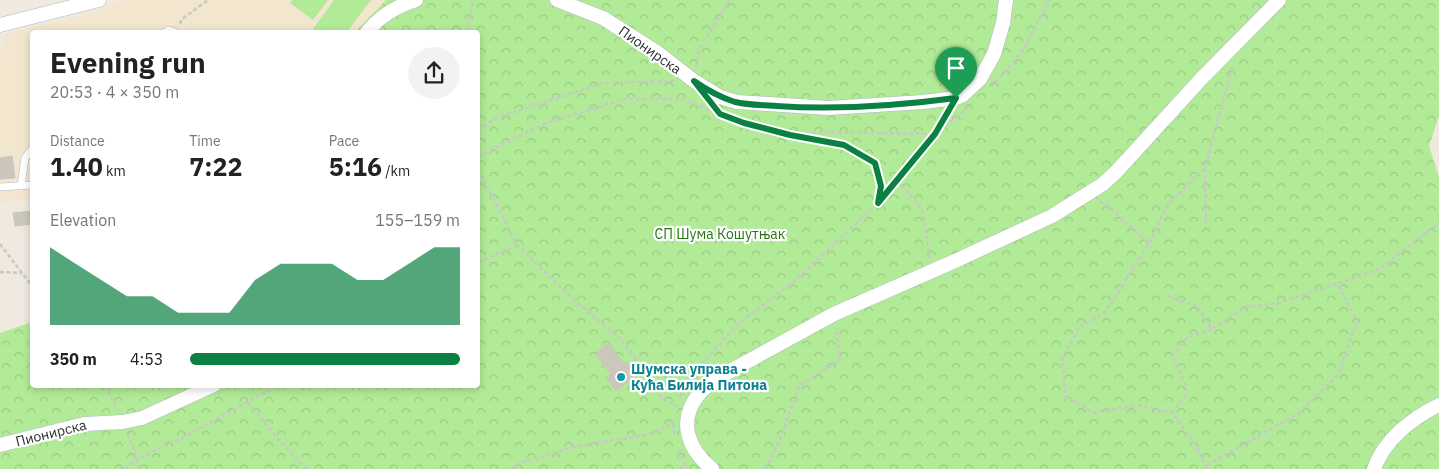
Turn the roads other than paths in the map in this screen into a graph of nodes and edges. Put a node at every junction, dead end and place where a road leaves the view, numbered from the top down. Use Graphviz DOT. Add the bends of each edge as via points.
graph roads {
  1 [pos="99,0"];
  2 [pos="416,0"];
  3 [pos="557,0"];
  4 [pos="1006,0"];
  5 [pos="1279,0"];
  6 [pos="0,25"];
  7 [pos="369,30"];
  8 [pos="30,152"];
  9 [pos="30,185"];
  10 [pos="21,186"];
  11 [pos="0,187"];
  12 [pos="207,388"];
  13 [pos="1439,405"];
  14 [pos="0,445"];
  15 [pos="712,469"];
  16 [pos="1374,469"];
  1 -- 6 [label="street"];
  2 -- 7 [label="street" via="398,7"];
  3 -- 4 [label="street, Пионирска" via="603,18 720,97 737,102 829,108 963,95 988,67 994,54"];
  5 -- 15 [label="street" via="1103,184 1052,216 834,314 723,375 700,392 689,413 688,434 692,449"];
  8 -- 10 [label="lane" via="25,158"];
  9 -- 10 [label="lane"];
  10 -- 11 [label="lane"];
  12 -- 14 [label="street, Пионирска" via="142,418 84,424"];
  13 -- 16 [label="street" via="1401,430"];
}
